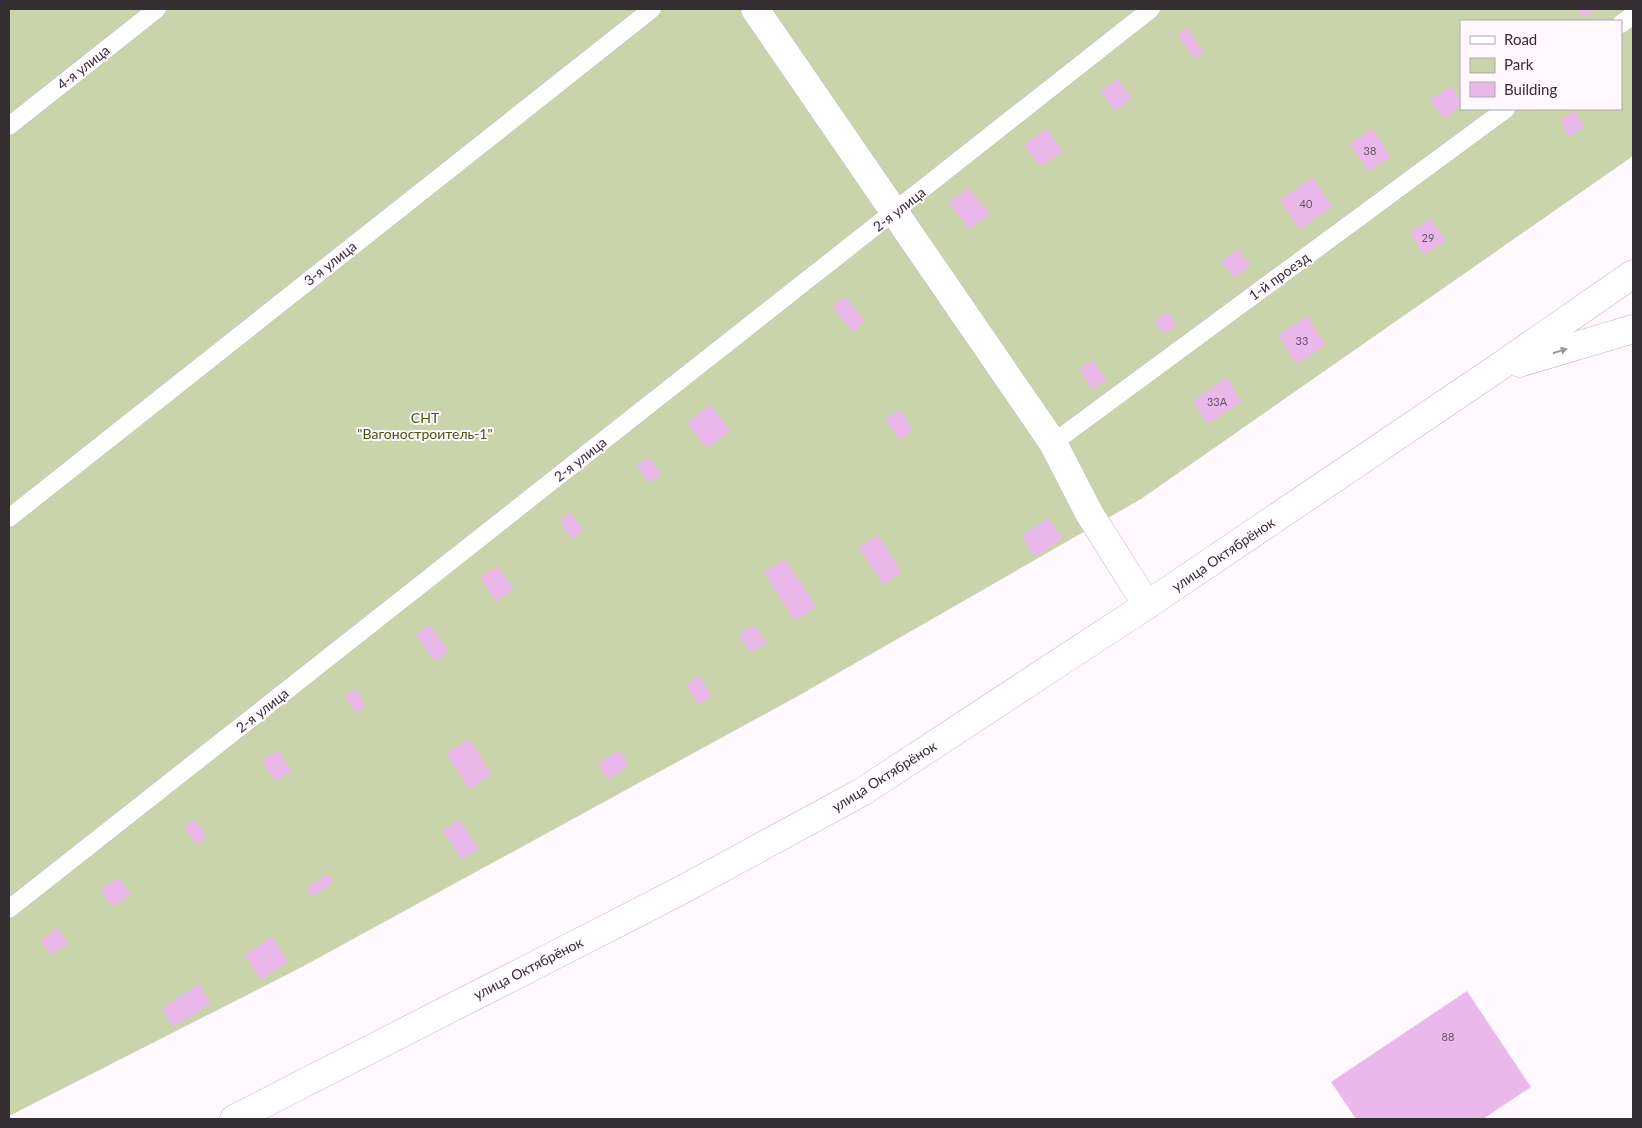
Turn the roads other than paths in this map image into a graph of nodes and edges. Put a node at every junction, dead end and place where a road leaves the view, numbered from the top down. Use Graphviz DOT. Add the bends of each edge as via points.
graph roads {
  1 [pos="157,9"];
  2 [pos="652,9"];
  3 [pos="755,9"];
  4 [pos="1151,9"];
  5 [pos="1633,15"];
  6 [pos="1622,23"];
  7 [pos="1505,110"];
  8 [pos="9,126"];
  9 [pos="895,212"];
  10 [pos="1633,274"];
  11 [pos="1633,329"];
  12 [pos="1496,369"];
  13 [pos="1052,443"];
  14 [pos="9,518"];
  15 [pos="1147,605"];
  16 [pos="9,909"];
  17 [pos="234,1119"];
  1 -- 8 [label="lane, 4-я улица"];
  2 -- 14 [label="lane, 3-я улица"];
  3 -- 9 [label="street"];
  4 -- 9 [label="lane, 2-я улица"];
  5 -- 6 [label="lane"];
  7 -- 13 [label="lane, 1-й проезд"];
  9 -- 13 [label="street"];
  9 -- 16 [label="lane, 2-я улица"];
  10 -- 12 [label="street, улица Октябрёнок"];
  12 -- 11 [label="street, one-way"];
  12 -- 15 [label="street, улица Октябрёнок"];
  13 -- 15 [label="street" via="1089,513"];
  15 -- 17 [label="street, улица Октябрёнок" via="862,792 678,892"];
}
